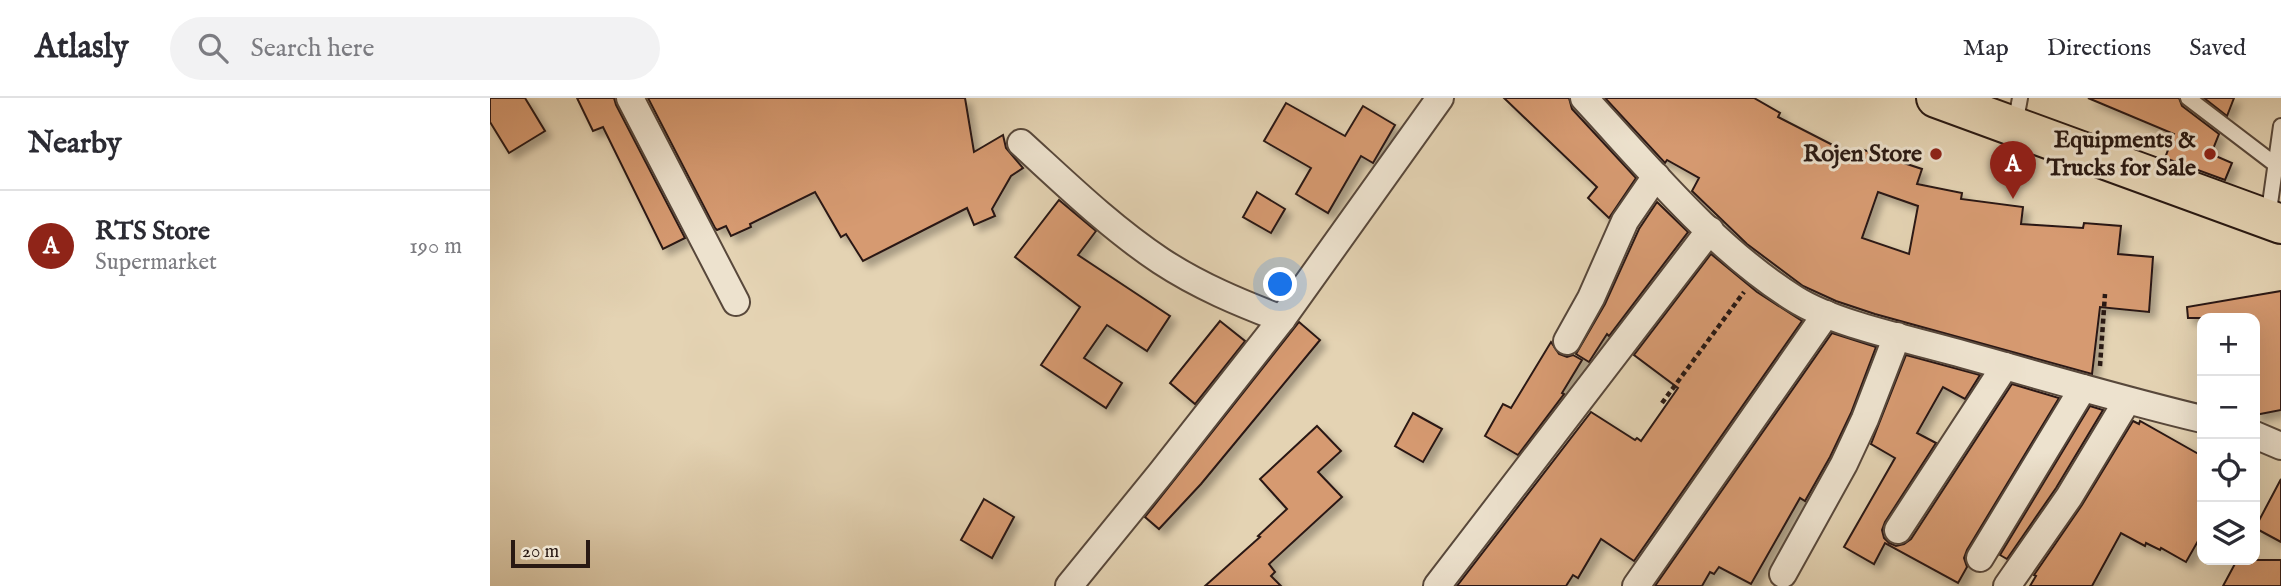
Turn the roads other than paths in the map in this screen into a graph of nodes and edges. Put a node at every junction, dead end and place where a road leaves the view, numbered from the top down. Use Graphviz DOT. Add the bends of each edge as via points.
graph roads {
  1 [pos="630,98"];
  2 [pos="1440,98"];
  3 [pos="1584,98"];
  4 [pos="1936,98"];
  5 [pos="2188,98"];
  6 [pos="2018,112"];
  7 [pos="2281,126"];
  8 [pos="1021,143"];
  9 [pos="2276,165"];
  10 [pos="1656,176"];
  11 [pos="2274,222"];
  12 [pos="1710,230"];
  13 [pos="736,302"];
  14 [pos="1826,314"];
  15 [pos="1282,319"];
  16 [pos="1897,336"];
  17 [pos="1567,341"];
  18 [pos="2005,366"];
  19 [pos="2090,390"];
  20 [pos="2127,401"];
  21 [pos="2197,418"];
  22 [pos="2260,437"];
  23 [pos="2281,446"];
  24 [pos="1898,530"];
  25 [pos="1980,558"];
  26 [pos="1783,574"];
  27 [pos="1069,586"];
  28 [pos="1437,586"];
  29 [pos="1636,586"];
  30 [pos="2007,586"];
  1 -- 13 [label="street"];
  2 -- 15 [label="street"];
  3 -- 10 [label="street"];
  4 -- 6 [label="highway"];
  5 -- 9 [label="lane"];
  6 -- 11 [label="highway"];
  7 -- 9 [label="lane"];
  8 -- 15 [label="street" via="1161,261 1224,296"];
  9 -- 11 [label="lane"];
  10 -- 12 [label="street"];
  10 -- 17 [label="street" via="1625,222"];
  12 -- 14 [label="street" via="1798,301"];
  12 -- 28 [label="street"];
  14 -- 16 [label="street"];
  14 -- 29 [label="street"];
  15 -- 27 [label="street"];
  16 -- 18 [label="street"];
  16 -- 26 [label="street" via="1844,464"];
  18 -- 19 [label="street"];
  18 -- 24 [label="street"];
  19 -- 20 [label="street"];
  19 -- 25 [label="street"];
  20 -- 21 [label="street"];
  20 -- 30 [label="street" via="2069,497"];
  22 -- 23 [label="street"];
}
